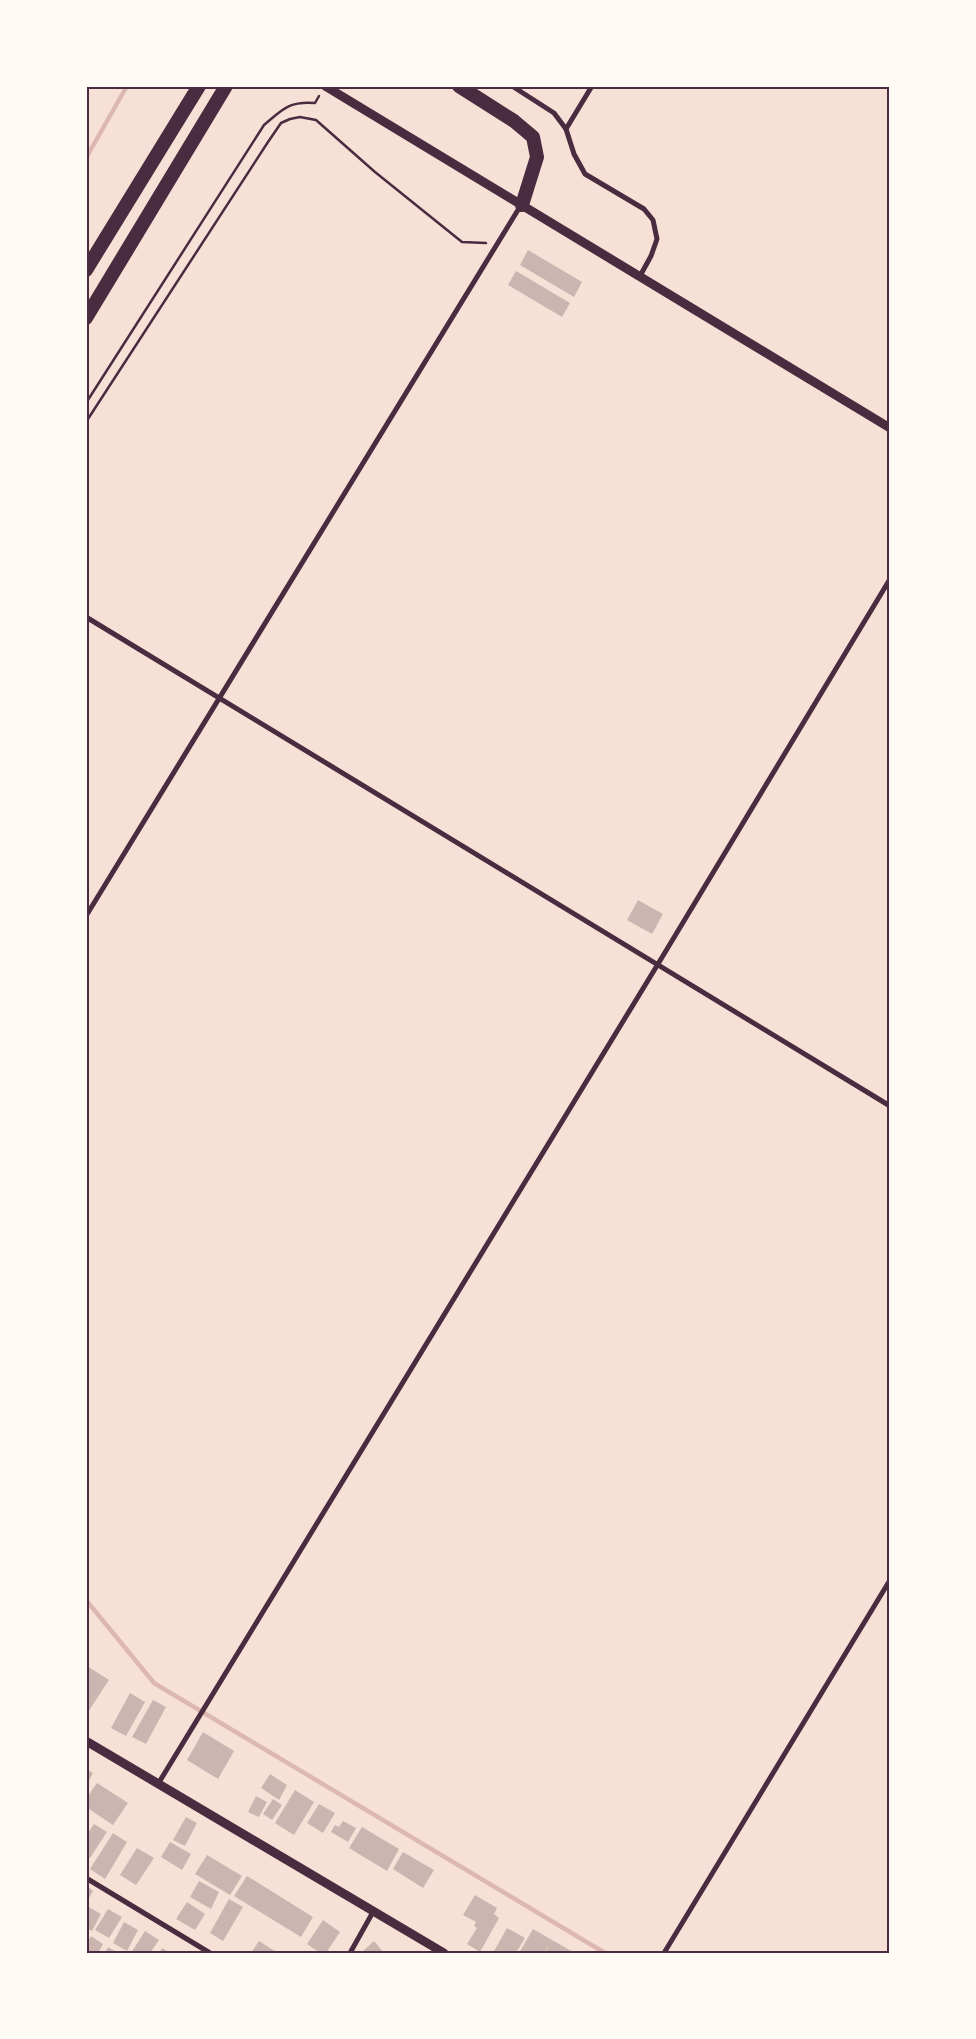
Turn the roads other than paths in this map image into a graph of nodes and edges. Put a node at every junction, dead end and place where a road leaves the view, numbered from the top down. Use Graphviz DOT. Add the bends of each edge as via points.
graph roads {
  1 [pos="199,86"];
  2 [pos="226,86"];
  3 [pos="326,86"];
  4 [pos="459,86"];
  5 [pos="512,86"];
  6 [pos="592,86"];
  7 [pos="566,129"];
  8 [pos="522,205"];
  9 [pos="86,270"];
  10 [pos="640,276"];
  11 [pos="86,318"];
  12 [pos="890,428"];
  13 [pos="890,579"];
  14 [pos="86,617"];
  15 [pos="219,698"];
  16 [pos="86,916"];
  17 [pos="658,964"];
  18 [pos="890,1106"];
  19 [pos="890,1580"];
  20 [pos="86,1741"];
  21 [pos="158,1784"];
  22 [pos="86,1878"];
  23 [pos="373,1912"];
  24 [pos="210,1953"];
  25 [pos="350,1953"];
  26 [pos="444,1953"];
  27 [pos="664,1953"];
  1 -- 9 [label="highway"];
  2 -- 11 [label="highway"];
  3 -- 8 [label="street"];
  4 -- 8 [label="highway" via="533,137 537,157"];
  5 -- 7 [label="street" via="554,113"];
  6 -- 7 [label="street"];
  7 -- 10 [label="street" via="585,174 644,209 653,220 657,239"];
  8 -- 10 [label="street"];
  8 -- 15 [label="street"];
  10 -- 12 [label="street"];
  13 -- 17 [label="street"];
  14 -- 15 [label="street"];
  15 -- 16 [label="street"];
  15 -- 17 [label="street"];
  17 -- 18 [label="street"];
  17 -- 21 [label="street"];
  19 -- 27 [label="street"];
  20 -- 21 [label="street"];
  21 -- 23 [label="street"];
  22 -- 24 [label="street"];
  23 -- 25 [label="street"];
  23 -- 26 [label="street"];
}
